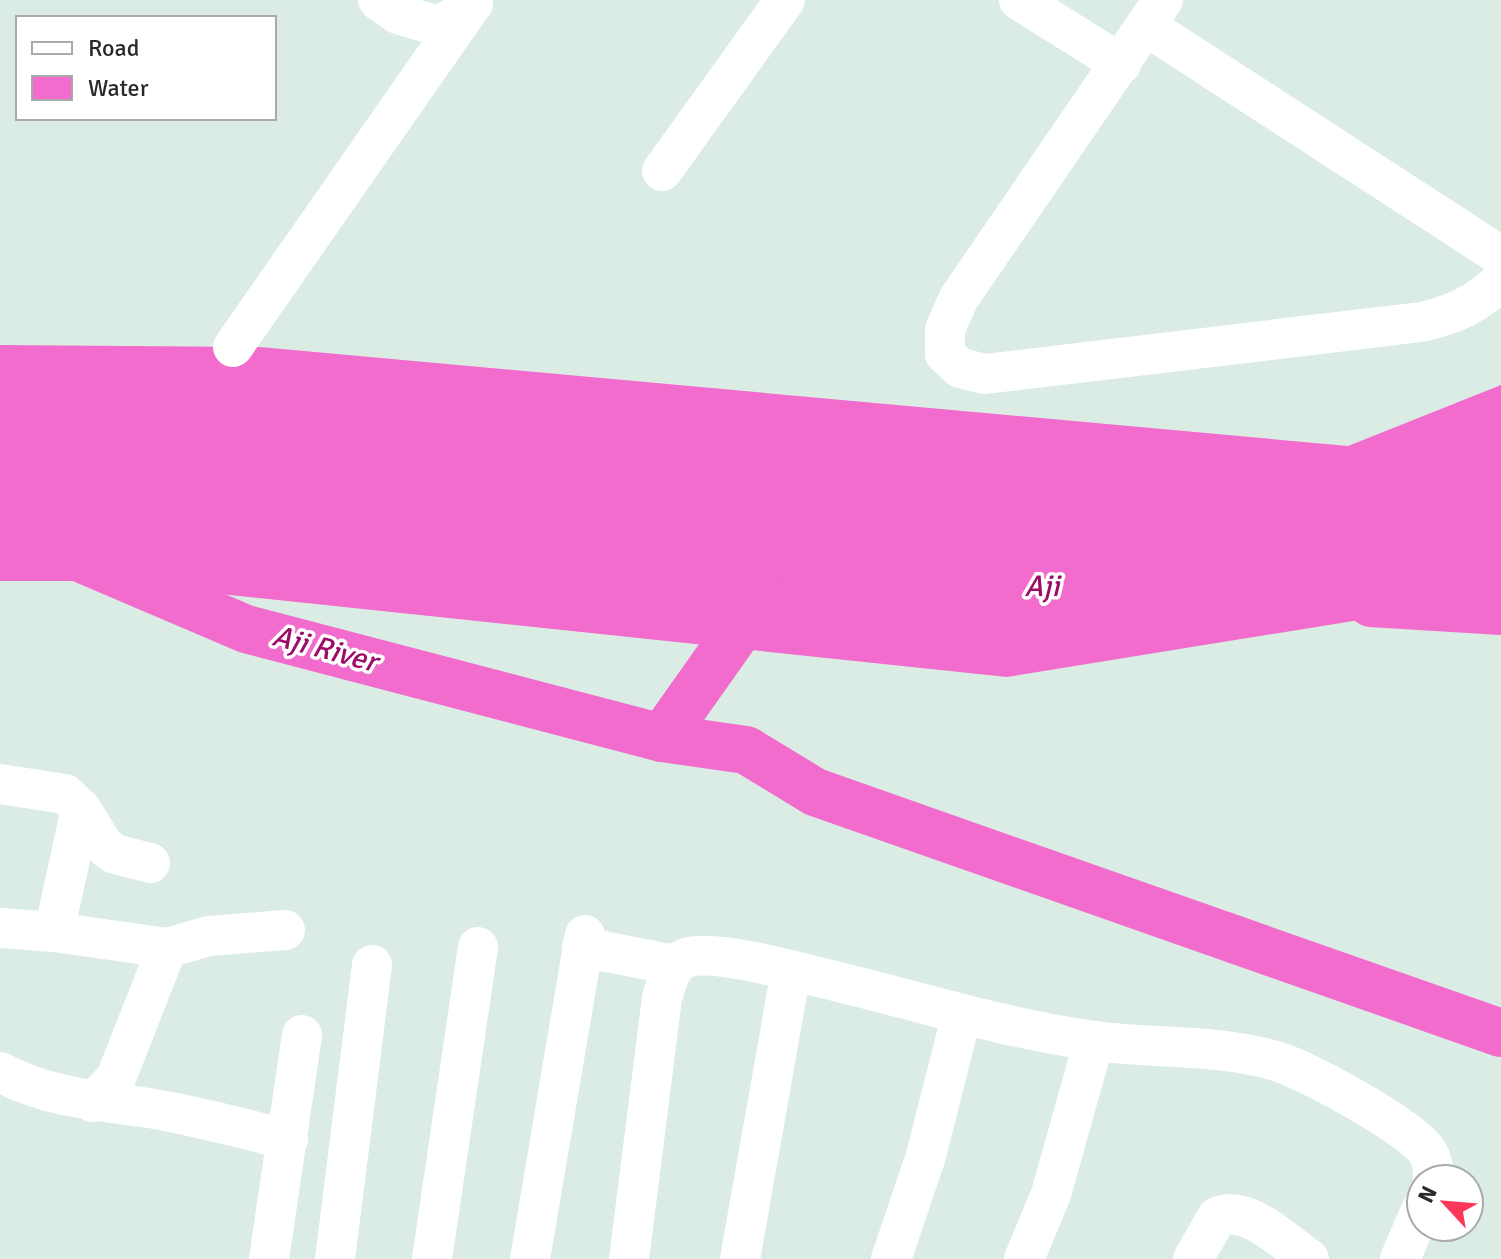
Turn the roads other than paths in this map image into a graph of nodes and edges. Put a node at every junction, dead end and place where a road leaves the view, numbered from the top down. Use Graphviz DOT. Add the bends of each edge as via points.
graph roads {
  1 [pos="378,0"];
  2 [pos="785,0"];
  3 [pos="1019,0"];
  4 [pos="472,5"];
  5 [pos="1155,13"];
  6 [pos="1121,64"];
  7 [pos="662,171"];
  8 [pos="1501,256"];
  9 [pos="1501,280"];
  10 [pos="233,347"];
  11 [pos="0,784"];
  12 [pos="81,809"];
  13 [pos="150,863"];
  14 [pos="0,928"];
  15 [pos="285,930"];
  16 [pos="54,932"];
  17 [pos="478,947"];
  18 [pos="167,948"];
  19 [pos="372,965"];
  20 [pos="674,965"];
  21 [pos="791,971"];
  22 [pos="962,1014"];
  23 [pos="302,1035"];
  24 [pos="1094,1041"];
  25 [pos="0,1072"];
  26 [pos="93,1102"];
  27 [pos="288,1140"];
  28 [pos="1433,1163"];
  29 [pos="269,1259"];
  30 [pos="335,1259"];
  31 [pos="432,1259"];
  32 [pos="530,1259"];
  33 [pos="629,1259"];
  34 [pos="740,1259"];
  35 [pos="891,1259"];
  36 [pos="1024,1259"];
  37 [pos="1193,1259"];
  38 [pos="1309,1259"];
  1 -- 4 [label="street" via="398,14 438,26"];
  2 -- 7 [label="street"];
  3 -- 6 [label="street"];
  4 -- 10 [label="street"];
  5 -- 6 [label="street"];
  5 -- 8 [label="street"];
  6 -- 9 [label="street" via="959,298 945,329 945,354 960,368 985,374 1421,322 1450,316"];
  11 -- 12 [label="street" via="65,794"];
  12 -- 13 [label="street" via="104,846"];
  12 -- 16 [label="street"];
  14 -- 16 [label="street"];
  15 -- 18 [label="street" via="209,936"];
  16 -- 18 [label="street"];
  17 -- 31 [label="street"];
  18 -- 26 [label="street" via="116,1078"];
  19 -- 30 [label="street"];
  20 -- 21 [label="street" via="705,957"];
  20 -- 32 [label="street" via="583,941"];
  20 -- 33 [label="street" via="662,998"];
  21 -- 22 [label="street"];
  21 -- 34 [label="street"];
  22 -- 24 [label="street"];
  22 -- 35 [label="street" via="925,1159"];
  23 -- 27 [label="street"];
  24 -- 28 [label="street" via="1251,1056 1295,1068 1414,1140"];
  24 -- 36 [label="street" via="1051,1194"];
  25 -- 26 [label="street"];
  26 -- 27 [label="street" via="148,1108"];
  27 -- 29 [label="street"];
  37 -- 38 [label="street" via="1217,1217 1234,1213"];
}
